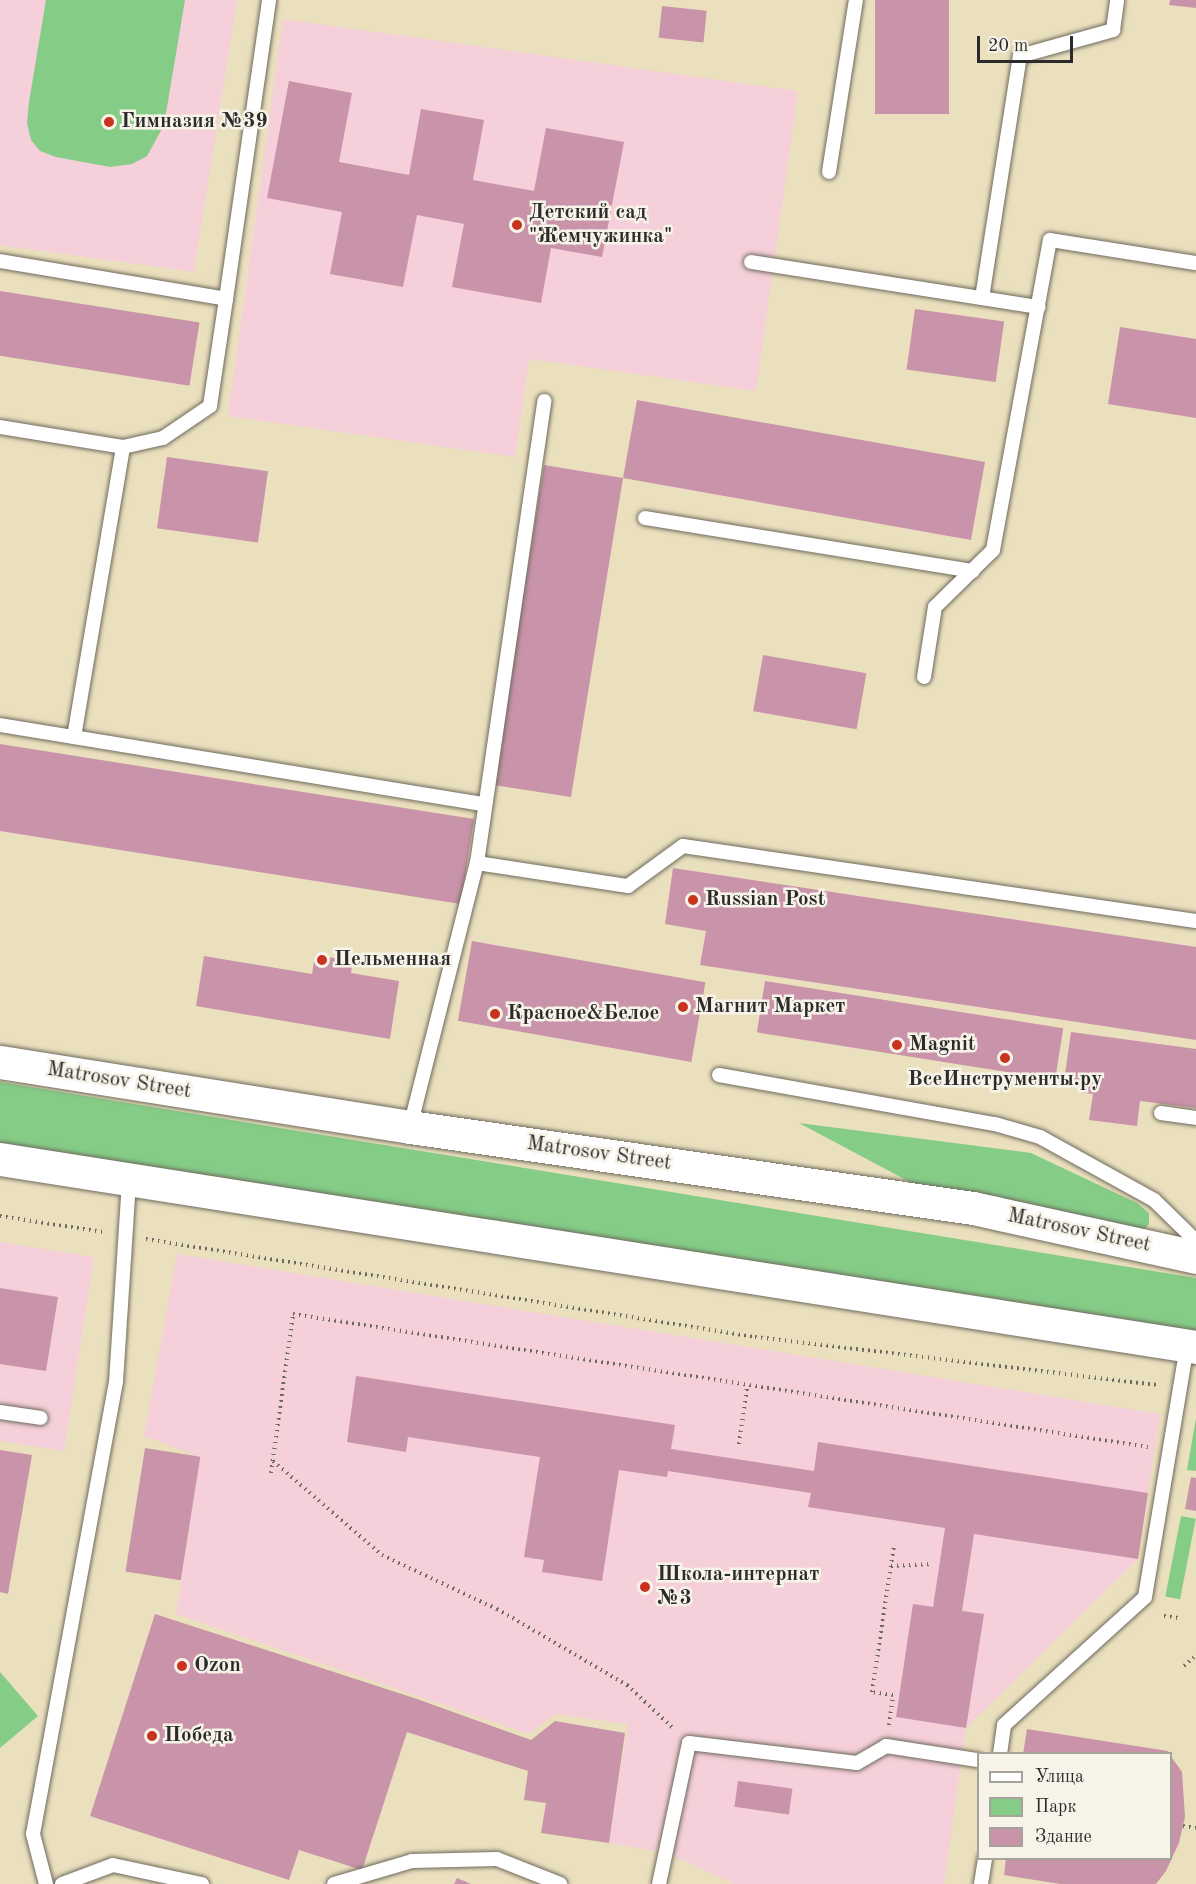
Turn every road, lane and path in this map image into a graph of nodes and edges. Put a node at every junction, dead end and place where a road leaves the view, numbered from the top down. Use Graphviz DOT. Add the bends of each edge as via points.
graph roads {
  1 [pos="269,0"];
  2 [pos="856,0"];
  3 [pos="1117,0"];
  4 [pos="829,172"];
  5 [pos="0,261"];
  6 [pos="751,262"];
  7 [pos="1196,263"];
  8 [pos="982,298"];
  9 [pos="226,299"];
  10 [pos="1038,307"];
  11 [pos="544,401"];
  12 [pos="0,427"];
  13 [pos="123,447"];
  14 [pos="645,518"];
  15 [pos="973,571"];
  16 [pos="924,677"];
  17 [pos="0,725"];
  18 [pos="74,737"];
  19 [pos="485,804"];
  20 [pos="477,863"];
  21 [pos="1196,921"];
  22 [pos="0,1062"];
  23 [pos="719,1075"];
  24 [pos="1161,1113"];
  25 [pos="1196,1118"];
  26 [pos="410,1127"];
  27 [pos="0,1159"];
  28 [pos="129,1179"];
  29 [pos="0,1216"];
  30 [pos="123,1235"];
  31 [pos="1196,1241"];
  32 [pos="1196,1257"];
  33 [pos="1191,1346"];
  34 [pos="747,1388"];
  35 [pos="1179,1388"];
  36 [pos="0,1412"];
  37 [pos="40,1418"];
  38 [pos="739,1444"];
  39 [pos="1169,1451"];
  40 [pos="273,1460"];
  41 [pos="271,1473"];
  42 [pos="894,1545"];
  43 [pos="932,1564"];
  44 [pos="891,1566"];
  45 [pos="1164,1617"];
  46 [pos="1179,1618"];
  47 [pos="1194,1657"];
  48 [pos="1184,1666"];
  49 [pos="689,1743"];
  50 [pos="886,1746"];
  51 [pos="1000,1752"];
  52 [pos="977,1760"];
  53 [pos="1183,1826"];
  54 [pos="1196,1828"];
  55 [pos="985,1860"];
  56 [pos="46,1884"];
  57 [pos="62,1884"];
  58 [pos="202,1884"];
  59 [pos="334,1884"];
  60 [pos="560,1884"];
  61 [pos="659,1884"];
  62 [pos="981,1884"];
  1 -- 9 [label="lane"];
  2 -- 4 [label="lane"];
  3 -- 8 [label="lane" via="1113,30 1020,56"];
  5 -- 9 [label="lane"];
  6 -- 8 [label="lane"];
  7 -- 10 [label="lane" via="1050,240"];
  8 -- 10 [label="lane"];
  9 -- 13 [label="lane" via="210,406 163,438"];
  10 -- 15 [label="lane" via="993,550"];
  11 -- 19 [label="lane"];
  12 -- 13 [label="lane"];
  13 -- 18 [label="lane"];
  14 -- 15 [label="lane"];
  15 -- 16 [label="lane" via="935,607"];
  17 -- 18 [label="lane"];
  18 -- 19 [label="lane"];
  19 -- 20 [label="lane"];
  20 -- 21 [label="lane" via="628,886 683,846"];
  20 -- 26 [label="lane"];
  22 -- 26 [label="main road, Matrosov Street"];
  23 -- 31 [label="lane" via="995,1124 1040,1137 1154,1200"];
  24 -- 25 [label="lane"];
  26 -- 32 [label="main road, Matrosov Street" via="973,1208"];
  27 -- 28 [label="main road"];
  28 -- 30 [label="lane"];
  28 -- 33 [label="main road"];
  29 -- 30 [label="path"];
  30 -- 35 [label="path" via="755,1337"];
  30 -- 56 [label="lane" via="116,1382 33,1834"];
  33 -- 35 [label="lane"];
  34 -- 38 [label="path"];
  34 -- 39 [label="path"];
  34 -- 40 [label="path" via="293,1314"];
  35 -- 39 [label="lane"];
  36 -- 37 [label="lane"];
  39 -- 51 [label="lane" via="1145,1597 1004,1725"];
  40 -- 41 [label="path"];
  40 -- 49 [label="path" via="382,1556 497,1609 627,1685"];
  42 -- 44 [label="path"];
  43 -- 44 [label="path"];
  44 -- 50 [label="path" via="872,1692 893,1695"];
  45 -- 46 [label="path"];
  47 -- 48 [label="path"];
  49 -- 50 [label="lane" via="857,1763"];
  49 -- 61 [label="lane"];
  50 -- 52 [label="lane"];
  53 -- 54 [label="path"];
  55 -- 62 [label="lane"];
  57 -- 58 [label="lane" via="113,1865"];
  59 -- 60 [label="lane" via="412,1861 497,1859"];
}
